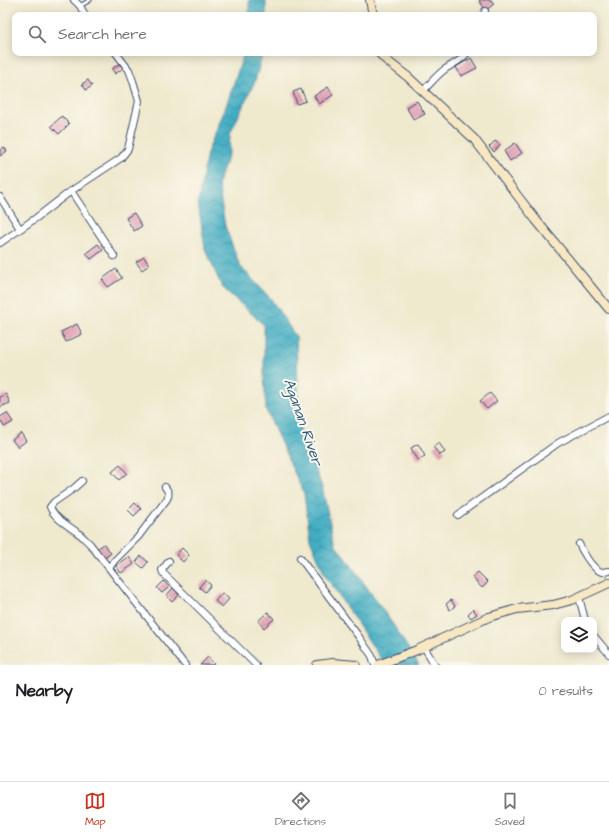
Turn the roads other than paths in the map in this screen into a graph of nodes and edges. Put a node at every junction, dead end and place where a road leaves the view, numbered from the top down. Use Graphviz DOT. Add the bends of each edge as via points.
graph roads {
  1 [pos="74,0"];
  2 [pos="90,0"];
  3 [pos="370,0"];
  4 [pos="80,6"];
  5 [pos="83,12"];
  6 [pos="372,12"];
  7 [pos="118,56"];
  8 [pos="382,56"];
  9 [pos="464,56"];
  10 [pos="423,91"];
  11 [pos="71,191"];
  12 [pos="0,196"];
  13 [pos="20,230"];
  14 [pos="0,243"];
  15 [pos="114,256"];
  16 [pos="609,310"];
  17 [pos="609,416"];
  18 [pos="82,481"];
  19 [pos="165,487"];
  20 [pos="458,515"];
  21 [pos="579,544"];
  22 [pos="300,558"];
  23 [pos="169,561"];
  24 [pos="109,568"];
  25 [pos="609,570"];
  26 [pos="609,583"];
  27 [pos="579,596"];
  28 [pos="584,617"];
  29 [pos="597,640"];
  30 [pos="421,649"];
  31 [pos="609,654"];
  32 [pos="185,665"];
  33 [pos="256,665"];
  34 [pos="317,665"];
  35 [pos="356,665"];
  36 [pos="375,665"];
  37 [pos="378,665"];
  38 [pos="435,665"];
  1 -- 4 [label="street"];
  2 -- 4 [label="lane"];
  3 -- 6 [label="street"];
  4 -- 5 [label="street"];
  7 -- 11 [label="street" via="129,70 139,101 128,149 121,158"];
  8 -- 10 [label="street"];
  9 -- 10 [label="street" via="435,77"];
  10 -- 16 [label="street" via="474,139"];
  11 -- 13 [label="street"];
  11 -- 15 [label="street"];
  12 -- 13 [label="street"];
  13 -- 14 [label="street"];
  17 -- 20 [label="street" via="558,443"];
  18 -- 24 [label="street" via="50,507 52,512 80,534"];
  19 -- 24 [label="street" via="169,493 167,499 138,537"];
  21 -- 25 [label="street" via="593,566 599,571"];
  22 -- 36 [label="street" via="360,637"];
  23 -- 33 [label="street" via="162,570 163,573"];
  24 -- 32 [label="street"];
  26 -- 27 [label="street"];
  27 -- 28 [label="street"];
  27 -- 30 [label="street" via="553,605 517,609 489,616"];
  29 -- 31 [label="street"];
  30 -- 37 [label="street"];
  30 -- 38 [label="street"];
  34 -- 35 [label="street"];
}
